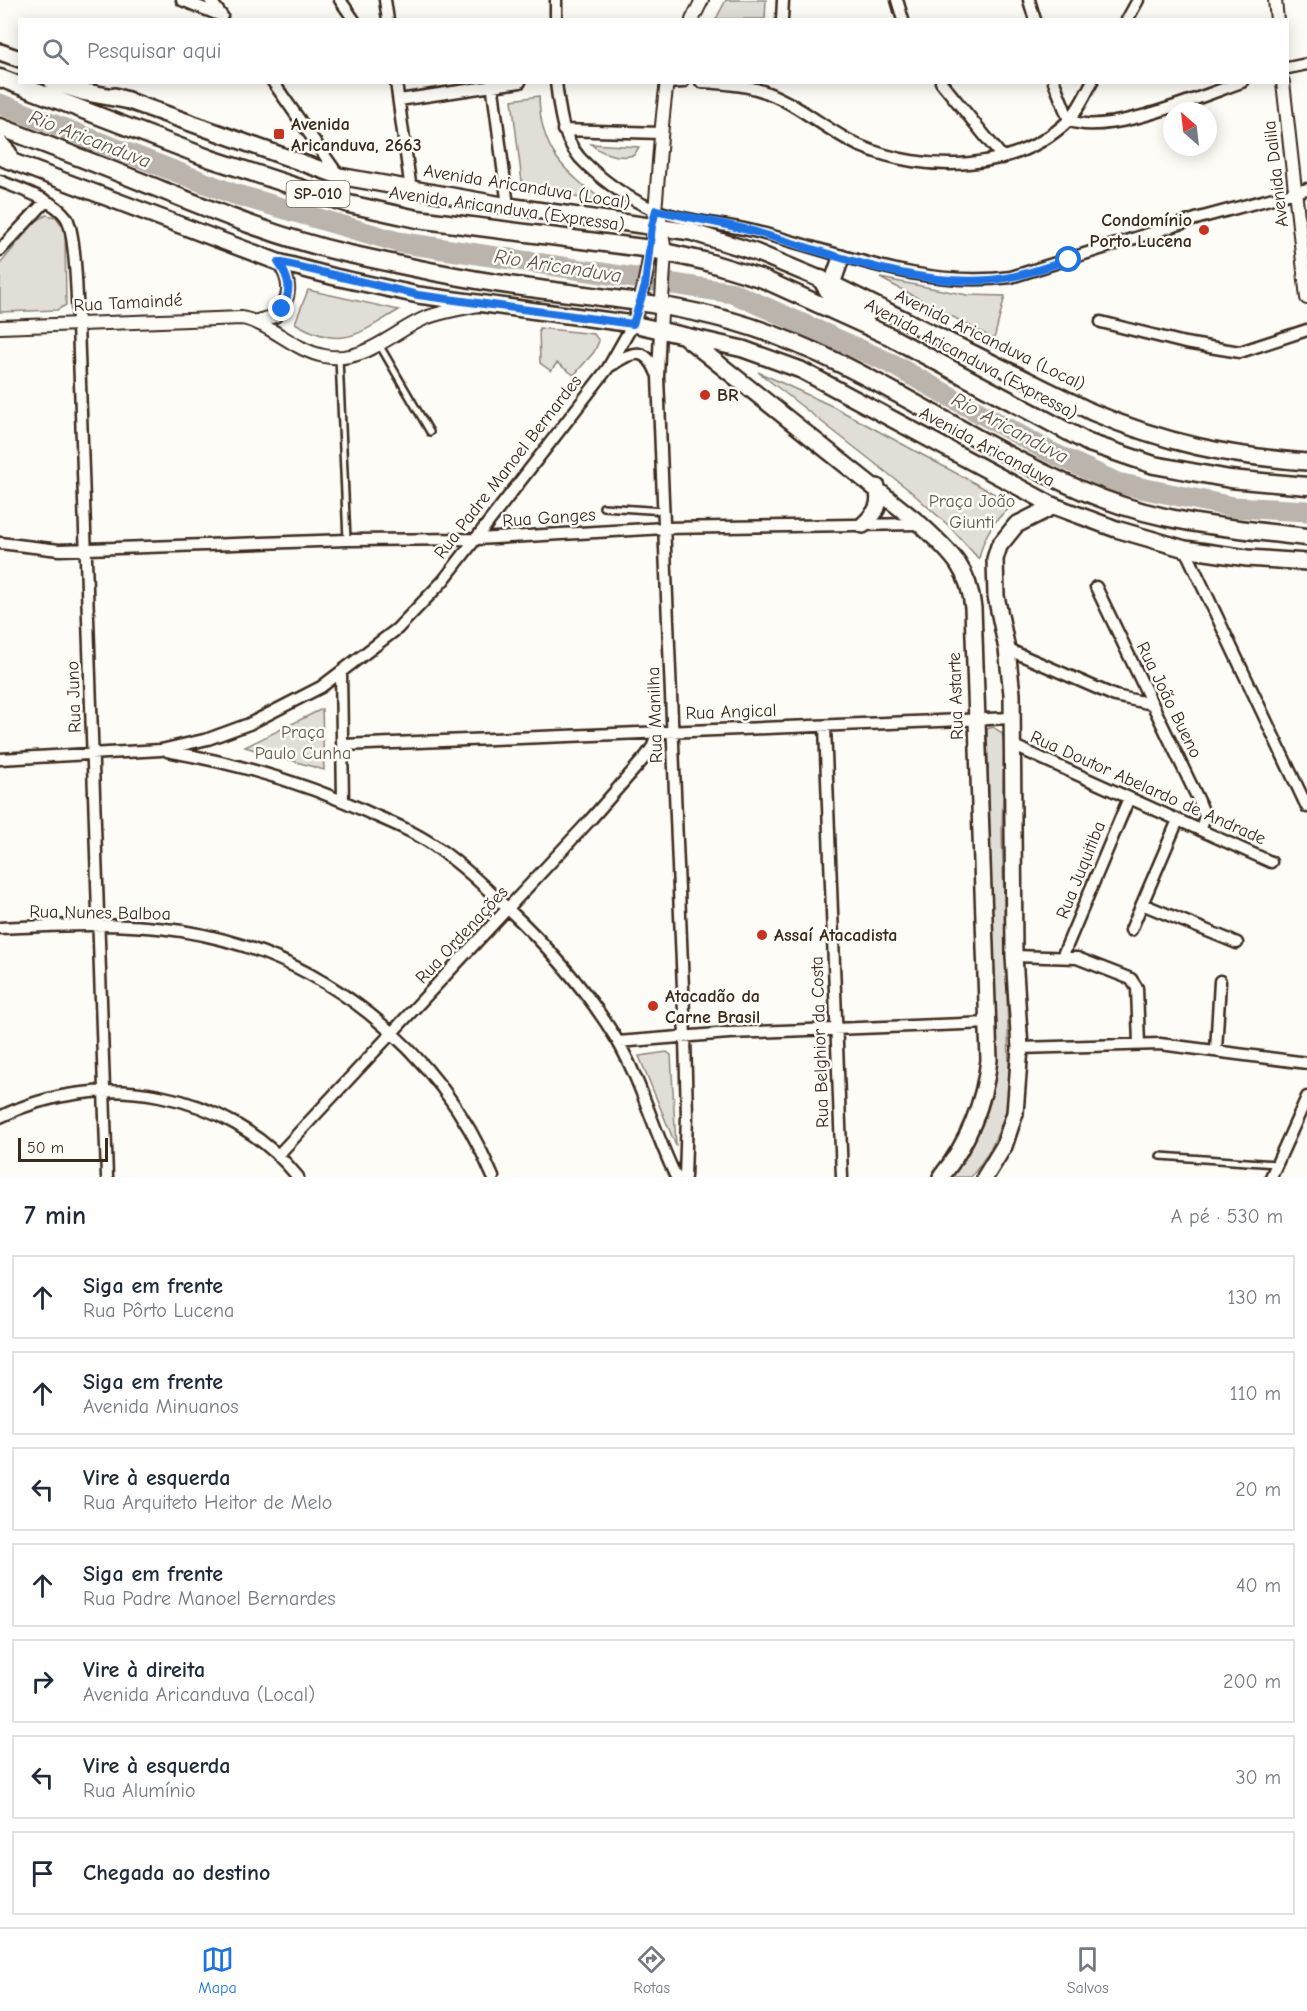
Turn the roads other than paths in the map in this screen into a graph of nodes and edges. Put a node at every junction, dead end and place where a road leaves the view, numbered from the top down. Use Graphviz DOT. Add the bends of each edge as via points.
graph roads {
  1 [pos="182,0"];
  2 [pos="210,0"];
  3 [pos="340,0"];
  4 [pos="385,0"];
  5 [pos="556,0"];
  6 [pos="702,0"];
  7 [pos="783,0"];
  8 [pos="897,0"];
  9 [pos="1029,0"];
  10 [pos="1138,0"];
  11 [pos="1275,0"];
  12 [pos="224,18"];
  13 [pos="353,18"];
  14 [pos="388,18"];
  15 [pos="556,18"];
  16 [pos="693,18"];
  17 [pos="782,18"];
  18 [pos="902,18"];
  19 [pos="1034,18"];
  20 [pos="1128,18"];
  21 [pos="1277,18"];
  22 [pos="0,52"];
  23 [pos="18,58"];
  24 [pos="1307,64"];
  25 [pos="0,68"];
  26 [pos="1289,68"];
  27 [pos="18,72"];
  28 [pos="0,78"];
  29 [pos="59,84"];
  30 [pos="83,84"];
  31 [pos="274,84"];
  32 [pos="396,84"];
  33 [pos="492,84"];
  34 [pos="556,84"];
  35 [pos="667,84"];
  36 [pos="730,84"];
  37 [pos="943,84"];
  38 [pos="1055,84"];
  39 [pos="1091,84"];
  40 [pos="1236,84"];
  41 [pos="1283,84"];
  42 [pos="759,86"];
  43 [pos="127,100"];
  44 [pos="399,100"];
  45 [pos="1069,120"];
  46 [pos="0,127"];
  47 [pos="562,130"];
  48 [pos="660,133"];
  49 [pos="0,144"];
  50 [pos="5,158"];
  51 [pos="1003,158"];
  52 [pos="339,176"];
  53 [pos="0,181"];
  54 [pos="1302,189"];
  55 [pos="411,190"];
  56 [pos="45,202"];
  57 [pos="508,206"];
  58 [pos="656,210"];
  59 [pos="657,226"];
  60 [pos="0,250"];
  61 [pos="657,258"];
  62 [pos="841,258"];
  63 [pos="278,262"];
  64 [pos="826,281"];
  65 [pos="643,294"];
  66 [pos="661,297"];
  67 [pos="1307,298"];
  68 [pos="482,304"];
  69 [pos="257,321"];
  70 [pos="1101,322"];
  71 [pos="78,324"];
  72 [pos="633,324"];
  73 [pos="0,327"];
  74 [pos="660,330"];
  75 [pos="1307,330"];
  76 [pos="682,334"];
  77 [pos="380,346"];
  78 [pos="339,358"];
  79 [pos="608,368"];
  80 [pos="658,377"];
  81 [pos="974,382"];
  82 [pos="430,432"];
  83 [pos="1307,462"];
  84 [pos="1307,486"];
  85 [pos="877,487"];
  86 [pos="1054,506"];
  87 [pos="603,507"];
  88 [pos="664,511"];
  89 [pos="920,524"];
  90 [pos="863,525"];
  91 [pos="1208,526"];
  92 [pos="665,528"];
  93 [pos="1307,528"];
  94 [pos="1307,537"];
  95 [pos="477,539"];
  96 [pos="347,540"];
  97 [pos="0,543"];
  98 [pos="85,549"];
  99 [pos="1185,549"];
  100 [pos="1307,562"];
  101 [pos="1096,587"];
  102 [pos="1007,649"];
  103 [pos="341,672"];
  104 [pos="1152,704"];
  105 [pos="1012,718"];
  106 [pos="976,721"];
  107 [pos="825,726"];
  108 [pos="673,730"];
  109 [pos="657,731"];
  110 [pos="1012,745"];
  111 [pos="343,746"];
  112 [pos="161,750"];
  113 [pos="92,753"];
  114 [pos="0,759"];
  115 [pos="1129,798"];
  116 [pos="343,800"];
  117 [pos="1307,807"];
  118 [pos="1178,820"];
  119 [pos="1201,829"];
  120 [pos="1271,862"];
  121 [pos="1142,904"];
  122 [pos="508,909"];
  123 [pos="99,926"];
  124 [pos="0,928"];
  125 [pos="1131,930"];
  126 [pos="1237,943"];
  127 [pos="1063,955"];
  128 [pos="1014,956"];
  129 [pos="1220,981"];
  130 [pos="990,1023"];
  131 [pos="837,1028"];
  132 [pos="393,1033"];
  133 [pos="685,1037"];
  134 [pos="618,1042"];
  135 [pos="1139,1044"];
  136 [pos="1020,1048"];
  137 [pos="1216,1050"];
  138 [pos="1307,1063"];
  139 [pos="104,1091"];
  140 [pos="1307,1097"];
  141 [pos="0,1117"];
  142 [pos="279,1155"];
  143 [pos="1160,1156"];
  144 [pos="1276,1164"];
  145 [pos="107,1177"];
  146 [pos="298,1177"];
  147 [pos="493,1177"];
  148 [pos="676,1177"];
  149 [pos="685,1177"];
  150 [pos="842,1177"];
  151 [pos="941,1177"];
  152 [pos="985,1177"];
  153 [pos="1271,1177"];
  1 -- 12 [label="street"];
  2 -- 12 [label="street"];
  3 -- 13 [label="street"];
  4 -- 14 [label="street"];
  5 -- 15 [label="street"];
  6 -- 16 [label="street"];
  7 -- 17 [label="street"];
  8 -- 18 [label="street"];
  9 -- 19 [label="street"];
  10 -- 20 [label="street"];
  11 -- 21 [label="street"];
  22 -- 23 [label="main road"];
  24 -- 26 [label="street"];
  25 -- 27 [label="highway"];
  28 -- 61 [label="highway, Avenida Aricanduva (Expressa) / SP-010" via="211,159 349,204 417,219"];
  29 -- 43 [label="highway"];
  30 -- 43 [label="main road, Avenida Aricanduva (Local)"];
  31 -- 52 [label="street"];
  32 -- 44 [label="street"];
  33 -- 44 [label="street"];
  33 -- 57 [label="street"];
  34 -- 47 [label="street"];
  35 -- 48 [label="street"];
  36 -- 42 [label="street"];
  37 -- 51 [label="street"];
  38 -- 45 [label="street"];
  39 -- 45 [label="street"];
  40 -- 45 [label="street" via="1153,113 1094,126"];
  41 -- 54 [label="street, Avenida Dalila"];
  42 -- 51 [label="street" via="858,145 896,158 951,164"];
  43 -- 52 [label="main road, Avenida Aricanduva (Local)"];
  44 -- 55 [label="street"];
  45 -- 51 [label="street" via="1052,134"];
  46 -- 65 [label="highway" via="262,230 340,252 521,287"];
  47 -- 48 [label="street"];
  47 -- 58 [label="street" via="586,165"];
  48 -- 58 [label="street"];
  49 -- 50 [label="highway" via="8,153"];
  50 -- 63 [label="main road"];
  52 -- 55 [label="main road, Avenida Aricanduva (Local)"];
  53 -- 56 [label="street"];
  54 -- 62 [label="street" via="1011,278 934,279"];
  54 -- 67 [label="street, Avenida Dalila"];
  55 -- 57 [label="main road, Avenida Aricanduva (Local)"];
  56 -- 60 [label="street"];
  56 -- 71 [label="street, Rua Juno" via="66,217 72,237"];
  57 -- 59 [label="main road, Avenida Aricanduva (Local)"];
  58 -- 59 [label="street"];
  58 -- 62 [label="street" via="755,232"];
  59 -- 61 [label="street"];
  59 -- 64 [label="main road, Avenida Aricanduva (Local)" via="755,252"];
  61 -- 65 [label="street, Rua Padre Manoel Bernardes"];
  61 -- 66 [label="street, Rua Manilha"];
  61 -- 81 [label="highway, Avenida Aricanduva (Expressa) / SP-010" via="763,279 889,336"];
  62 -- 64 [label="main road"];
  63 -- 68 [label="main road" via="408,293"];
  63 -- 69 [label="street" via="290,285 288,298 275,316"];
  64 -- 81 [label="highway" via="830,294 966,366"];
  64 -- 83 [label="main road, Avenida Aricanduva (Local)" via="1092,412 1164,440 1245,458"];
  65 -- 66 [label="highway"];
  65 -- 72 [label="street, Rua Padre Manoel Bernardes"];
  66 -- 74 [label="street, Rua Manilha"];
  66 -- 91 [label="highway" via="851,368 1099,498 1149,515"];
  68 -- 72 [label="main road"];
  68 -- 77 [label="street" via="423,319"];
  69 -- 71 [label="street, Rua Tamaindé" via="222,317"];
  69 -- 78 [label="street" via="308,351"];
  70 -- 75 [label="street" via="1240,352"];
  71 -- 73 [label="street, Rua Tamaindé"];
  71 -- 98 [label="street, Rua Juno"];
  72 -- 74 [label="main road"];
  72 -- 79 [label="street, Rua Padre Manoel Bernardes"];
  74 -- 76 [label="main road, Avenida Aricanduva"];
  74 -- 80 [label="street, Rua Manilha"];
  76 -- 85 [label="main road, Rua Astarte"];
  76 -- 86 [label="main road, Avenida Aricanduva" via="801,369"];
  77 -- 78 [label="street"];
  77 -- 82 [label="lane"];
  78 -- 96 [label="lane"];
  79 -- 80 [label="street" via="627,354 636,353 650,360"];
  79 -- 95 [label="street, Rua Padre Manoel Bernardes"];
  80 -- 88 [label="street, Rua Manilha"];
  81 -- 84 [label="highway, Avenida Aricanduva (Expressa) / SP-010" via="1089,443 1154,465 1230,479"];
  85 -- 89 [label="main road, Rua Astarte"];
  85 -- 90 [label="main road" via="879,507"];
  86 -- 99 [label="main road, Avenida Aricanduva"];
  86 -- 102 [label="main road" via="1016,525 997,553 996,596"];
  87 -- 88 [label="lane"];
  88 -- 92 [label="street, Rua Manilha"];
  89 -- 90 [label="street, Rua Ganges"];
  89 -- 106 [label="main road, Rua Astarte" via="953,555 969,581"];
  90 -- 92 [label="street, Rua Ganges"];
  91 -- 93 [label="highway" via="1220,520"];
  91 -- 94 [label="highway"];
  92 -- 95 [label="street, Rua Ganges"];
  92 -- 108 [label="street, Rua Manilha"];
  95 -- 96 [label="street, Rua Ganges"];
  95 -- 103 [label="street, Rua Padre Manoel Bernardes" via="397,629"];
  96 -- 98 [label="street, Rua Ganges"];
  97 -- 98 [label="street, Rua Ganges"];
  98 -- 113 [label="street, Rua Juno"];
  99 -- 100 [label="main road, Avenida Aricanduva"];
  99 -- 117 [label="street"];
  101 -- 104 [label="street, Rua João Bueno"];
  102 -- 104 [label="street" via="1114,696"];
  102 -- 105 [label="main road"];
  103 -- 111 [label="street"];
  103 -- 112 [label="street" via="321,687 249,724"];
  104 -- 119 [label="street, Rua João Bueno" via="1205,816"];
  105 -- 106 [label="street, Rua Angical"];
  105 -- 110 [label="main road"];
  106 -- 107 [label="street, Rua Angical"];
  106 -- 130 [label="main road, Rua Astarte"];
  107 -- 108 [label="street, Rua Angical"];
  107 -- 131 [label="street, Rua Belghior da Costa"];
  108 -- 109 [label="street, Rua Angical"];
  108 -- 133 [label="street, Rua Manilha"];
  109 -- 111 [label="street, Rua Angical"];
  109 -- 122 [label="street, Rua Ordenações" via="646,756"];
  110 -- 115 [label="street, Rua Doutor Abelardo de Andrade"];
  110 -- 128 [label="main road"];
  111 -- 116 [label="street"];
  112 -- 113 [label="street"];
  112 -- 116 [label="street" via="266,772"];
  113 -- 114 [label="street"];
  113 -- 123 [label="street, Rua Juno"];
  115 -- 118 [label="street, Rua Doutor Abelardo de Andrade"];
  115 -- 127 [label="street, Rua Juquitiba"];
  116 -- 122 [label="street" via="434,845"];
  118 -- 119 [label="street, Rua Doutor Abelardo de Andrade"];
  118 -- 121 [label="street"];
  119 -- 120 [label="street, Rua Doutor Abelardo de Andrade"];
  121 -- 125 [label="street"];
  121 -- 126 [label="street"];
  122 -- 132 [label="street, Rua Ordenações"];
  122 -- 134 [label="street" via="541,938 570,972"];
  123 -- 124 [label="street, Rua Nunes Balboa"];
  123 -- 132 [label="street, Rua Nunes Balboa" via="182,931 255,949 332,986"];
  123 -- 139 [label="street, Rua Juno"];
  127 -- 128 [label="street"];
  127 -- 135 [label="street" via="1090,961 1135,983"];
  128 -- 136 [label="main road"];
  129 -- 137 [label="street"];
  130 -- 131 [label="street"];
  130 -- 151 [label="main road, Rua Astarte" via="989,1060 980,1107 960,1150"];
  131 -- 133 [label="street"];
  131 -- 150 [label="street, Rua Belghior da Costa"];
  132 -- 142 [label="street, Rua Ordenações"];
  132 -- 147 [label="street, Rua Nunes Balboa" via="457,1109"];
  133 -- 134 [label="street"];
  133 -- 149 [label="street, Rua Manilha"];
  134 -- 148 [label="street"];
  135 -- 136 [label="street"];
  135 -- 137 [label="street"];
  136 -- 152 [label="main road" via="1015,1113 1004,1146"];
  137 -- 138 [label="street"];
  139 -- 141 [label="street" via="36,1101"];
  139 -- 142 [label="street" via="134,1091 188,1103 249,1131"];
  139 -- 145 [label="street, Rua Juno"];
  140 -- 144 [label="street"];
  142 -- 146 [label="street"];
  143 -- 144 [label="lane"];
  144 -- 153 [label="street"];
}
